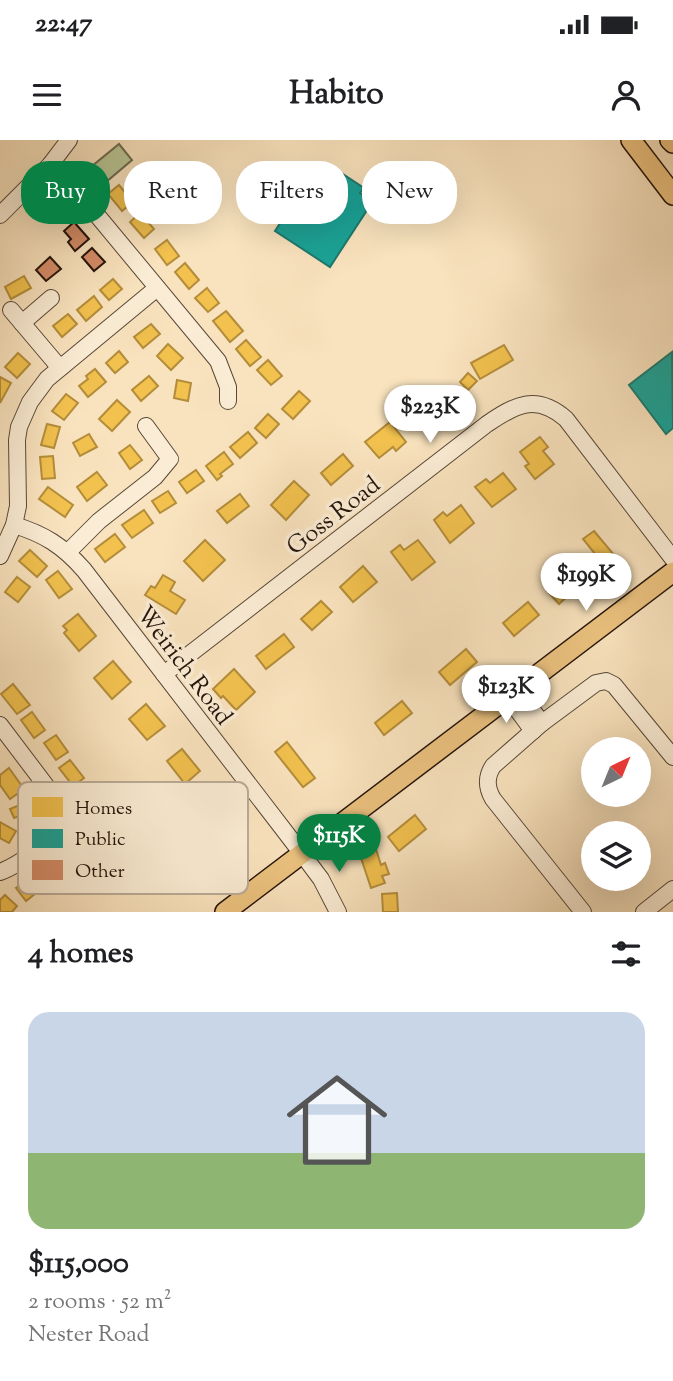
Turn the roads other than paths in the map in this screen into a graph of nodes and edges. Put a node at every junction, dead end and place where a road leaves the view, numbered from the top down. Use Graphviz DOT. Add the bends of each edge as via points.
graph roads {
  1 [pos="69,140"];
  2 [pos="631,140"];
  3 [pos="53,161"];
  4 [pos="21,194"];
  5 [pos="673,195"];
  6 [pos="0,215"];
  7 [pos="104,224"];
  8 [pos="157,288"];
  9 [pos="51,298"];
  10 [pos="10,310"];
  11 [pos="22,323"];
  12 [pos="60,368"];
  13 [pos="228,401"];
  14 [pos="146,426"];
  15 [pos="14,525"];
  16 [pos="68,552"];
  17 [pos="0,556"];
  18 [pos="673,559"];
  19 [pos="673,572"];
  20 [pos="164,674"];
  21 [pos="513,694"];
  22 [pos="0,725"];
  23 [pos="538,727"];
  24 [pos="673,757"];
  25 [pos="43,782"];
  26 [pos="247,782"];
  27 [pos="248,783"];
  28 [pos="303,855"];
  29 [pos="18,862"];
  30 [pos="0,872"];
  31 [pos="673,889"];
  32 [pos="654,909"];
  33 [pos="225,912"];
  34 [pos="338,912"];
  35 [pos="583,912"];
  1 -- 3 [label="street"];
  2 -- 5 [label="main road"];
  4 -- 6 [label="street"];
  7 -- 8 [label="street"];
  8 -- 12 [label="street"];
  8 -- 13 [label="street" via="218,361"];
  9 -- 11 [label="street"];
  10 -- 11 [label="street"];
  11 -- 12 [label="street"];
  12 -- 15 [label="street" via="35,395 19,427"];
  14 -- 16 [label="street" via="170,459"];
  15 -- 16 [label="street, Weirich Road" via="38,533"];
  15 -- 17 [label="street"];
  16 -- 20 [label="street, Weirich Road"];
  18 -- 20 [label="street, Goss Road" via="566,419 540,405 518,405 487,424"];
  19 -- 21 [label="main road"];
  20 -- 26 [label="street, Weirich Road"];
  21 -- 23 [label="street"];
  21 -- 28 [label="main road"];
  22 -- 25 [label="street"];
  23 -- 24 [label="street" via="596,683 606,681"];
  23 -- 35 [label="street" via="493,766 487,788"];
  27 -- 28 [label="street, Weirich Road"];
  28 -- 33 [label="main road"];
  28 -- 34 [label="street, Weirich Road"];
  29 -- 30 [label="street"];
  31 -- 32 [label="street"];
}
